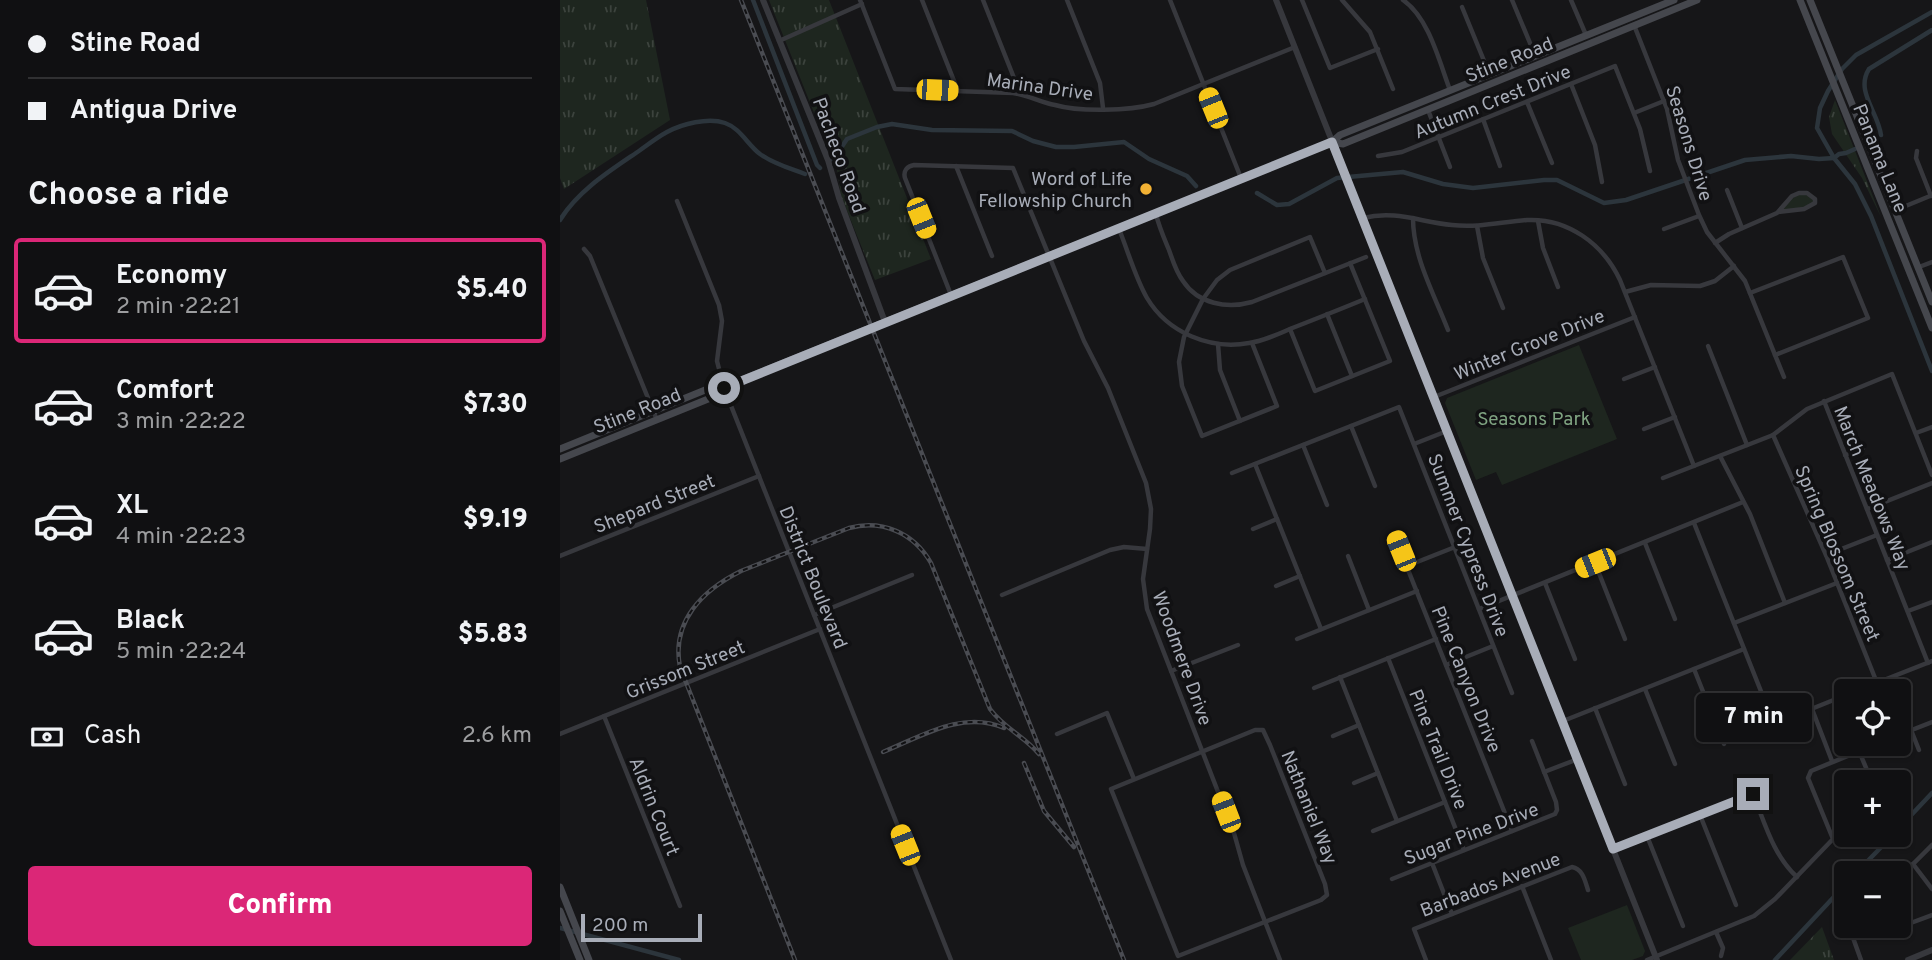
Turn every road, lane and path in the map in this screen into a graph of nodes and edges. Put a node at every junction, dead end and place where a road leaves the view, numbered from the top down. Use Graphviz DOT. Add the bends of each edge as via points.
graph roads {
  1 [pos="763,0"];
  2 [pos="922,0"];
  3 [pos="983,0"];
  4 [pos="1067,0"];
  5 [pos="1170,0"];
  6 [pos="1276,0"];
  7 [pos="1303,0"];
  8 [pos="1342,0"];
  9 [pos="1403,0"];
  10 [pos="1512,0"];
  11 [pos="1571,0"];
  12 [pos="1674,0"];
  13 [pos="1697,0"];
  14 [pos="1800,0"];
  15 [pos="1810,0"];
  16 [pos="861,2"];
  17 [pos="1664,4"];
  18 [pos="1462,7"];
  19 [pos="1634,25"];
  20 [pos="1586,35"];
  21 [pos="779,41"];
  22 [pos="1295,47"];
  23 [pos="1378,49"];
  24 [pos="1535,55"];
  25 [pos="1560,55"];
  26 [pos="1489,74"];
  27 [pos="1204,84"];
  28 [pos="1571,84"];
  29 [pos="1393,89"];
  30 [pos="1450,90"];
  31 [pos="958,91"];
  32 [pos="1020,94"];
  33 [pos="1664,101"];
  34 [pos="1527,102"];
  35 [pos="1103,108"];
  36 [pos="1428,109"];
  37 [pos="1634,113"];
  38 [pos="1410,116"];
  39 [pos="1483,119"];
  40 [pos="1439,137"];
  41 [pos="1332,142"];
  42 [pos="1917,151"];
  43 [pos="1378,156"];
  44 [pos="1552,163"];
  45 [pos="956,166"];
  46 [pos="1500,166"];
  47 [pos="1450,167"];
  48 [pos="1650,172"];
  49 [pos="1241,178"];
  50 [pos="1602,182"];
  51 [pos="1727,190"];
  52 [pos="1931,196"];
  53 [pos="1880,197"];
  54 [pos="677,201"];
  55 [pos="1896,211"];
  56 [pos="1778,212"];
  57 [pos="1156,213"];
  58 [pos="1699,215"];
  59 [pos="1363,218"];
  60 [pos="1413,218"];
  61 [pos="1538,220"];
  62 [pos="1477,226"];
  63 [pos="1118,228"];
  64 [pos="1742,228"];
  65 [pos="1664,229"];
  66 [pos="1897,240"];
  67 [pos="1715,243"];
  68 [pos="584,249"];
  69 [pos="992,256"];
  70 [pos="1048,256"];
  71 [pos="1366,257"];
  72 [pos="1932,262"];
  73 [pos="1350,263"];
  74 [pos="1734,266"];
  75 [pos="1918,268"];
  76 [pos="1325,273"];
  77 [pos="1558,287"];
  78 [pos="1625,292"];
  79 [pos="1751,293"];
  80 [pos="951,295"];
  81 [pos="1203,299"];
  82 [pos="1365,299"];
  83 [pos="1932,302"];
  84 [pos="1503,308"];
  85 [pos="1327,314"];
  86 [pos="1635,317"];
  87 [pos="886,322"];
  88 [pos="1932,328"];
  89 [pos="1290,329"];
  90 [pos="1448,330"];
  91 [pos="1186,334"];
  92 [pos="1252,343"];
  93 [pos="1219,344"];
  94 [pos="1708,346"];
  95 [pos="1775,355"];
  96 [pos="1655,367"];
  97 [pos="1352,376"];
  98 [pos="1784,377"];
  99 [pos="1624,379"];
  100 [pos="724,388"];
  101 [pos="1434,397"];
  102 [pos="1824,401"];
  103 [pos="656,416"];
  104 [pos="1675,416"];
  105 [pos="1240,421"];
  106 [pos="1351,426"];
  107 [pos="1932,427"];
  108 [pos="1644,429"];
  109 [pos="1447,431"];
  110 [pos="1916,433"];
  111 [pos="1773,435"];
  112 [pos="1414,444"];
  113 [pos="1303,445"];
  114 [pos="1747,445"];
  115 [pos="1863,447"];
  116 [pos="560,449"];
  117 [pos="571,449"];
  118 [pos="1845,455"];
  119 [pos="1720,456"];
  120 [pos="560,457"];
  121 [pos="1255,464"];
  122 [pos="1694,466"];
  123 [pos="1231,473"];
  124 [pos="1932,475"];
  125 [pos="759,476"];
  126 [pos="1663,478"];
  127 [pos="1932,483"];
  128 [pos="1375,486"];
  129 [pos="1743,502"];
  130 [pos="1327,505"];
  131 [pos="1867,509"];
  132 [pos="1277,519"];
  133 [pos="1694,523"];
  134 [pos="1253,528"];
  135 [pos="1877,534"];
  136 [pos="1395,537"];
  137 [pos="1932,542"];
  138 [pos="1644,543"];
  139 [pos="1455,547"];
  140 [pos="1147,550"];
  141 [pos="1826,555"];
  142 [pos="560,556"];
  143 [pos="1348,556"];
  144 [pos="1887,560"];
  145 [pos="1595,563"];
  146 [pos="1407,566"];
  147 [pos="912,575"];
  148 [pos="1300,576"];
  149 [pos="1545,583"];
  150 [pos="1837,583"];
  151 [pos="1276,586"];
  152 [pos="1417,591"];
  153 [pos="1002,595"];
  154 [pos="1513,596"];
  155 [pos="1932,602"];
  156 [pos="1785,603"];
  157 [pos="1479,609"];
  158 [pos="1369,610"];
  159 [pos="1908,611"];
  160 [pos="814,615"];
  161 [pos="1675,619"];
  162 [pos="1734,623"];
  163 [pos="820,629"];
  164 [pos="1321,629"];
  165 [pos="1297,639"];
  166 [pos="1436,639"];
  167 [pos="1625,639"];
  168 [pos="1238,645"];
  169 [pos="1493,646"];
  170 [pos="1744,649"];
  171 [pos="1388,658"];
  172 [pos="1575,659"];
  173 [pos="1930,662"];
  174 [pos="1446,665"];
  175 [pos="1695,669"];
  176 [pos="1171,671"];
  177 [pos="1340,677"];
  178 [pos="1875,679"];
  179 [pos="1887,679"];
  180 [pos="1314,688"];
  181 [pos="1645,689"];
  182 [pos="1512,693"];
  183 [pos="1834,700"];
  184 [pos="1595,708"];
  185 [pos="1812,709"];
  186 [pos="604,716"];
  187 [pos="1563,721"];
  188 [pos="1932,722"];
  189 [pos="1359,725"];
  190 [pos="1911,730"];
  191 [pos="560,734"];
  192 [pos="1057,734"];
  193 [pos="1334,736"];
  194 [pos="1532,741"];
  195 [pos="1724,744"];
  196 [pos="1919,750"];
  197 [pos="1202,751"];
  198 [pos="1846,756"];
  199 [pos="1578,759"];
  200 [pos="1832,761"];
  201 [pos="1675,764"];
  202 [pos="1544,772"];
  203 [pos="1378,773"];
  204 [pos="1134,779"];
  205 [pos="1354,783"];
  206 [pos="1625,784"];
  207 [pos="1445,802"];
  208 [pos="1700,815"];
  209 [pos="1397,821"];
  210 [pos="1373,831"];
  211 [pos="1512,831"];
  212 [pos="1647,836"];
  213 [pos="1932,845"];
  214 [pos="1613,849"];
  215 [pos="1464,850"];
  216 [pos="1432,863"];
  217 [pos="1913,864"];
  218 [pos="1797,877"];
  219 [pos="1392,879"];
  220 [pos="1522,886"];
  221 [pos="560,887"];
  222 [pos="1932,889"];
  223 [pos="1588,891"];
  224 [pos="560,902"];
  225 [pos="1736,905"];
  226 [pos="680,906"];
  227 [pos="560,911"];
  228 [pos="1452,914"];
  229 [pos="1932,915"];
  230 [pos="569,918"];
  231 [pos="1265,922"];
  232 [pos="1911,923"];
  233 [pos="1683,926"];
  234 [pos="1716,932"];
  235 [pos="1853,938"];
  236 [pos="578,943"];
  237 [pos="1932,950"];
  238 [pos="1721,956"];
  239 [pos="1657,958"];
  240 [pos="580,960"];
  241 [pos="589,960"];
  242 [pos="951,960"];
  243 [pos="1280,960"];
  244 [pos="1426,960"];
  245 [pos="1551,960"];
  246 [pos="1647,960"];
  247 [pos="1861,960"];
  248 [pos="1908,960"];
  1 -- 21 [label="street, Pacheco Road"];
  2 -- 31 [label="street"];
  3 -- 32 [label="street"];
  4 -- 35 [label="street" via="1100,83"];
  5 -- 27 [label="street"];
  6 -- 22 [label="street"];
  7 -- 23 [label="street" via="1330,68"];
  8 -- 23 [label="street" via="1366,26"];
  9 -- 30 [label="street" via="1423,23"];
  10 -- 24 [label="street"];
  11 -- 20 [label="street"];
  12 -- 17 [label="main road, Stine Road"];
  13 -- 19 [label="main road, Stine Road"];
  14 -- 53 [label="main road, Panama Lane"];
  15 -- 55 [label="main road, Panama Lane"];
  16 -- 21 [label="street"];
  16 -- 31 [label="street, Marina Drive" via="895,89"];
  17 -- 19 [label="main road"];
  17 -- 20 [label="main road, Stine Road"];
  18 -- 26 [label="street"];
  19 -- 25 [label="main road, Stine Road"];
  19 -- 33 [label="street, Seasons Drive"];
  20 -- 24 [label="main road, Stine Road"];
  20 -- 25 [label="main road"];
  21 -- 87 [label="street, Pacheco Road"];
  22 -- 27 [label="street, Marina Drive"];
  22 -- 41 [label="street"];
  23 -- 29 [label="street"];
  24 -- 26 [label="main road, Stine Road"];
  25 -- 36 [label="main road, Stine Road"];
  26 -- 30 [label="main road, Stine Road"];
  27 -- 35 [label="street, Marina Drive" via="1146,106"];
  27 -- 49 [label="street"];
  28 -- 34 [label="street, Autumn Crest Drive"];
  28 -- 37 [label="street, Autumn Crest Drive" via="1615,66"];
  28 -- 50 [label="street" via="1595,145"];
  30 -- 38 [label="main road"];
  30 -- 41 [label="main road, Stine Road"];
  31 -- 32 [label="street, Marina Drive"];
  32 -- 35 [label="street, Marina Drive" via="1063,107"];
  33 -- 37 [label="street"];
  33 -- 58 [label="street, Seasons Drive" via="1682,174"];
  34 -- 39 [label="street, Autumn Crest Drive"];
  34 -- 44 [label="street"];
  36 -- 38 [label="main road, Stine Road"];
  36 -- 40 [label="street"];
  37 -- 48 [label="street"];
  38 -- 41 [label="main road, Stine Road" via="1343,144"];
  39 -- 40 [label="street, Autumn Crest Drive"];
  39 -- 46 [label="street"];
  40 -- 43 [label="street, Autumn Crest Drive"];
  40 -- 47 [label="street"];
  41 -- 49 [label="main road, Stine Road"];
  41 -- 59 [label="street"];
  42 -- 52 [label="street"];
  45 -- 69 [label="street"];
  45 -- 70 [label="street, Woodmere Drive" via="1013,168"];
  45 -- 80 [label="street" via="914,165 906,169 905,178"];
  49 -- 57 [label="main road, Stine Road"];
  51 -- 64 [label="street"];
  52 -- 55 [label="street"];
  53 -- 55 [label="main road"];
  53 -- 66 [label="main road, Panama Lane"];
  54 -- 100 [label="street, District Boulevard" via="721,312 717,361"];
  55 -- 75 [label="main road, Panama Lane"];
  56 -- 56 [label="street" via="1804,209 1815,199 1807,193 1795,194"];
  56 -- 64 [label="street"];
  57 -- 63 [label="main road, Stine Road"];
  57 -- 81 [label="street" via="1178,273"];
  58 -- 65 [label="street"];
  58 -- 67 [label="street, Seasons Drive"];
  59 -- 60 [label="street" via="1391,214"];
  59 -- 101 [label="street"];
  60 -- 62 [label="street"];
  60 -- 90 [label="street" via="1419,256"];
  61 -- 62 [label="street"];
  61 -- 77 [label="street" via="1542,248"];
  61 -- 78 [label="street" via="1566,227 1591,241 1612,264"];
  62 -- 84 [label="street" via="1483,258"];
  63 -- 70 [label="main road, Stine Road"];
  63 -- 91 [label="street" via="1147,298"];
  64 -- 67 [label="street"];
  66 -- 75 [label="main road"];
  66 -- 88 [label="main road, Panama Lane"];
  67 -- 74 [label="street, Seasons Drive"];
  68 -- 103 [label="street"];
  70 -- 80 [label="main road, Stine Road"];
  70 -- 140 [label="street, Woodmere Drive" via="1146,483 1151,509"];
  71 -- 73 [label="street"];
  72 -- 75 [label="street"];
  73 -- 76 [label="street"];
  73 -- 82 [label="street"];
  74 -- 78 [label="street" via="1700,286 1651,285"];
  74 -- 79 [label="street, Seasons Drive"];
  75 -- 83 [label="main road, Panama Lane"];
  76 -- 81 [label="street" via="1243,305"];
  76 -- 81 [label="street" via="1310,237 1230,270"];
  78 -- 86 [label="street"];
  79 -- 95 [label="street, Seasons Drive"];
  79 -- 95 [label="street" via="1843,257 1868,318"];
  80 -- 87 [label="main road, Stine Road"];
  81 -- 91 [label="street"];
  82 -- 85 [label="street"];
  82 -- 97 [label="street" via="1390,361"];
  85 -- 89 [label="street"];
  85 -- 97 [label="street"];
  86 -- 96 [label="street"];
  86 -- 101 [label="street, Winter Grove Drive"];
  87 -- 100 [label="main road, Stine Road"];
  89 -- 92 [label="street"];
  89 -- 97 [label="street" via="1315,391"];
  91 -- 93 [label="street"];
  91 -- 105 [label="street" via="1179,370 1202,436"];
  92 -- 93 [label="street"];
  92 -- 105 [label="street" via="1277,406"];
  93 -- 105 [label="street" via="1220,370"];
  94 -- 114 [label="street"];
  95 -- 98 [label="street, Seasons Drive"];
  96 -- 99 [label="street"];
  96 -- 104 [label="street"];
  100 -- 103 [label="main road, Stine Road" via="715,386"];
  100 -- 125 [label="street, District Boulevard"];
  101 -- 109 [label="street"];
  102 -- 110 [label="street" via="1892,374"];
  102 -- 111 [label="street" via="1807,408"];
  102 -- 118 [label="street, March Meadows Way"];
  103 -- 117 [label="main road, Stine Road"];
  103 -- 117 [label="main road, Stine Road" via="599,434"];
  104 -- 108 [label="street"];
  104 -- 122 [label="street"];
  106 -- 112 [label="street, Summer Cypress Drive" via="1399,407"];
  106 -- 113 [label="street"];
  106 -- 128 [label="street"];
  107 -- 110 [label="street"];
  109 -- 112 [label="street"];
  109 -- 154 [label="street"];
  110 -- 124 [label="street"];
  111 -- 114 [label="street"];
  111 -- 141 [label="street, Spring Blossom Street"];
  112 -- 139 [label="street, Summer Cypress Drive"];
  113 -- 121 [label="street"];
  113 -- 130 [label="street"];
  114 -- 119 [label="street"];
  115 -- 118 [label="street"];
  116 -- 117 [label="main road, Stine Road"];
  117 -- 120 [label="main road"];
  118 -- 131 [label="street, March Meadows Way"];
  119 -- 122 [label="street"];
  119 -- 129 [label="street"];
  121 -- 123 [label="street"];
  121 -- 132 [label="street"];
  122 -- 126 [label="street"];
  125 -- 142 [label="street, Shepard Street"];
  125 -- 160 [label="street, District Boulevard"];
  127 -- 131 [label="street"];
  129 -- 133 [label="street"];
  129 -- 156 [label="street"];
  131 -- 135 [label="street, March Meadows Way"];
  132 -- 134 [label="street"];
  132 -- 148 [label="street"];
  133 -- 138 [label="street"];
  133 -- 162 [label="street"];
  135 -- 141 [label="street"];
  135 -- 144 [label="street, March Meadows Way"];
  136 -- 146 [label="street, Pine Canyon Drive"];
  137 -- 144 [label="street"];
  138 -- 145 [label="street"];
  138 -- 161 [label="street"];
  139 -- 146 [label="street"];
  139 -- 157 [label="street, Summer Cypress Drive"];
  140 -- 153 [label="street" via="1110,550"];
  140 -- 176 [label="street, Woodmere Drive" via="1144,600"];
  141 -- 150 [label="street, Spring Blossom Street"];
  143 -- 158 [label="street"];
  144 -- 159 [label="street, March Meadows Way"];
  145 -- 149 [label="street"];
  145 -- 167 [label="street"];
  146 -- 152 [label="street, Pine Canyon Drive"];
  147 -- 160 [label="street"];
  148 -- 151 [label="street"];
  148 -- 164 [label="street"];
  149 -- 154 [label="street"];
  149 -- 172 [label="street"];
  150 -- 156 [label="street"];
  150 -- 178 [label="street, Spring Blossom Street"];
  152 -- 158 [label="street"];
  152 -- 166 [label="street, Pine Canyon Drive"];
  154 -- 157 [label="street"];
  154 -- 187 [label="street"];
  155 -- 159 [label="street"];
  156 -- 162 [label="street"];
  157 -- 169 [label="street, Summer Cypress Drive"];
  158 -- 164 [label="street"];
  159 -- 173 [label="street, March Meadows Way"];
  160 -- 163 [label="street, District Boulevard"];
  162 -- 170 [label="street"];
  163 -- 186 [label="street, Grissom Street"];
  163 -- 242 [label="street, District Boulevard"];
  164 -- 165 [label="street"];
  166 -- 171 [label="street"];
  166 -- 174 [label="street, Pine Canyon Drive"];
  168 -- 176 [label="street"];
  169 -- 174 [label="street"];
  169 -- 182 [label="street, Summer Cypress Drive"];
  170 -- 175 [label="street"];
  170 -- 185 [label="street" via="1774,724"];
  171 -- 177 [label="street"];
  171 -- 207 [label="street, Pine Trail Drive"];
  173 -- 179 [label="street"];
  174 -- 211 [label="street, Pine Canyon Drive"];
  175 -- 181 [label="street"];
  175 -- 195 [label="street"];
  176 -- 197 [label="street, Woodmere Drive"];
  177 -- 180 [label="street"];
  177 -- 189 [label="street"];
  181 -- 184 [label="street"];
  181 -- 201 [label="street"];
  183 -- 185 [label="street"];
  184 -- 187 [label="street"];
  184 -- 206 [label="street"];
  185 -- 200 [label="street"];
  186 -- 191 [label="street, Grissom Street"];
  186 -- 226 [label="street, Aldrin Court"];
  187 -- 199 [label="street"];
  188 -- 190 [label="street"];
  189 -- 193 [label="street"];
  189 -- 203 [label="street"];
  190 -- 196 [label="street"];
  192 -- 204 [label="street" via="1107,713"];
  194 -- 202 [label="street"];
  197 -- 204 [label="street"];
  197 -- 231 [label="street, Woodmere Drive"];
  197 -- 231 [label="street, Nathaniel Way" via="1263,730 1320,871 1327,895"];
  198 -- 200 [label="street"];
  199 -- 202 [label="street"];
  199 -- 214 [label="street"];
  200 -- 218 [label="street" via="1811,771 1808,778 1833,839"];
  202 -- 211 [label="street, Sugar Pine Drive" via="1555,814"];
  203 -- 205 [label="street"];
  203 -- 209 [label="street"];
  204 -- 231 [label="street" via="1111,789 1178,956"];
  207 -- 209 [label="street"];
  207 -- 215 [label="street, Pine Trail Drive"];
  208 -- 212 [label="street"];
  208 -- 218 [label="street" via="1753,794 1776,851"];
  208 -- 225 [label="street"];
  209 -- 210 [label="street"];
  211 -- 215 [label="street, Sugar Pine Drive"];
  212 -- 214 [label="street"];
  212 -- 233 [label="street"];
  213 -- 217 [label="street"];
  214 -- 239 [label="street"];
  215 -- 216 [label="street, Sugar Pine Drive"];
  216 -- 219 [label="street, Sugar Pine Drive"];
  216 -- 228 [label="street"];
  217 -- 222 [label="street"];
  218 -- 234 [label="street" via="1762,911"];
  220 -- 223 [label="street, Barbados Avenue" via="1575,867"];
  220 -- 228 [label="street, Barbados Avenue"];
  220 -- 245 [label="street"];
  221 -- 230 [label="main road"];
  224 -- 230 [label="main road"];
  227 -- 230 [label="main road"];
  228 -- 244 [label="street, Barbados Avenue" via="1414,929"];
  229 -- 232 [label="street"];
  230 -- 236 [label="main road"];
  231 -- 243 [label="street, Woodmere Drive"];
  234 -- 238 [label="street" via="1723,948"];
  234 -- 239 [label="street"];
  235 -- 247 [label="street"];
  236 -- 240 [label="main road"];
  236 -- 241 [label="main road"];
  237 -- 248 [label="street"];
  239 -- 246 [label="street"];
}
